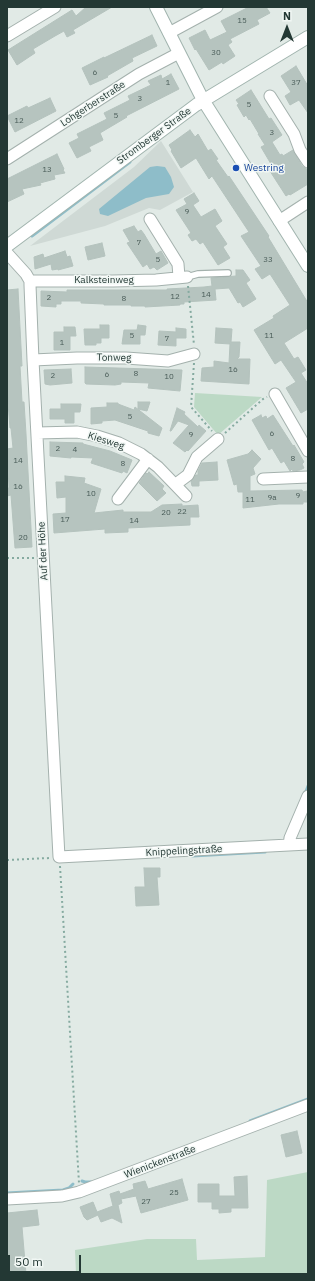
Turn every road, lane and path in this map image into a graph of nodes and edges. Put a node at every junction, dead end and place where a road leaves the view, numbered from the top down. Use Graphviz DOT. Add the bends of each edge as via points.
graph roads {
  1 [pos="54,7"];
  2 [pos="156,7"];
  3 [pos="217,7"];
  4 [pos="169,33"];
  5 [pos="7,36"];
  6 [pos="308,37"];
  7 [pos="179,53"];
  8 [pos="270,96"];
  9 [pos="203,100"];
  10 [pos="8,157"];
  11 [pos="308,162"];
  12 [pos="308,202"];
  13 [pos="150,219"];
  14 [pos="279,221"];
  15 [pos="7,246"];
  16 [pos="7,252"];
  17 [pos="308,266"];
  18 [pos="228,273"];
  19 [pos="183,277"];
  20 [pos="30,281"];
  21 [pos="194,354"];
  22 [pos="33,360"];
  23 [pos="275,394"];
  24 [pos="37,433"];
  25 [pos="218,438"];
  26 [pos="308,451"];
  27 [pos="148,459"];
  28 [pos="308,477"];
  29 [pos="263,479"];
  30 [pos="176,484"];
  31 [pos="186,496"];
  32 [pos="118,499"];
  33 [pos="7,558"];
  34 [pos="44,558"];
  35 [pos="308,796"];
  36 [pos="308,844"];
  37 [pos="289,845"];
  38 [pos="59,857"];
  39 [pos="7,860"];
  40 [pos="308,1105"];
  41 [pos="79,1192"];
  42 [pos="7,1199"];
  1 -- 5 [label="street"];
  2 -- 4 [label="main road"];
  3 -- 4 [label="street"];
  4 -- 7 [label="main road"];
  6 -- 9 [label="main road, Stromberger Straße"];
  7 -- 9 [label="main road"];
  7 -- 10 [label="street, Lohgerberstraße" via="139,74"];
  8 -- 11 [label="street"];
  9 -- 14 [label="main road"];
  9 -- 15 [label="main road, Stromberger Straße"];
  12 -- 14 [label="street"];
  13 -- 19 [label="street" via="178,264"];
  14 -- 17 [label="main road"];
  16 -- 20 [label="street"];
  18 -- 19 [label="lane"];
  19 -- 20 [label="street, Kalksteinweg" via="156,280"];
  19 -- 21 [label="path"];
  20 -- 22 [label="street, Auf der Höhe"];
  21 -- 22 [label="street, Tonweg" via="168,361 84,358"];
  21 -- 25 [label="path" via="191,407"];
  22 -- 24 [label="street, Auf der Höhe"];
  23 -- 25 [label="path" via="263,399"];
  23 -- 26 [label="street"];
  24 -- 27 [label="street, Kiesweg" via="76,432 96,436 119,443"];
  24 -- 34 [label="street, Auf der Höhe"];
  25 -- 30 [label="street" via="197,457 188,475"];
  27 -- 30 [label="street, Kiesweg"];
  27 -- 32 [label="street"];
  28 -- 29 [label="street"];
  30 -- 31 [label="street, Kiesweg"];
  33 -- 34 [label="path"];
  34 -- 38 [label="street, Auf der Höhe"];
  35 -- 37 [label="street"];
  36 -- 37 [label="street, Knippelingstraße"];
  37 -- 38 [label="street, Knippelingstraße"];
  38 -- 39 [label="path"];
  38 -- 41 [label="path"];
  40 -- 41 [label="street, Wienickenstraße"];
  41 -- 42 [label="street, Wienickenstraße" via="62,1196"];
}
